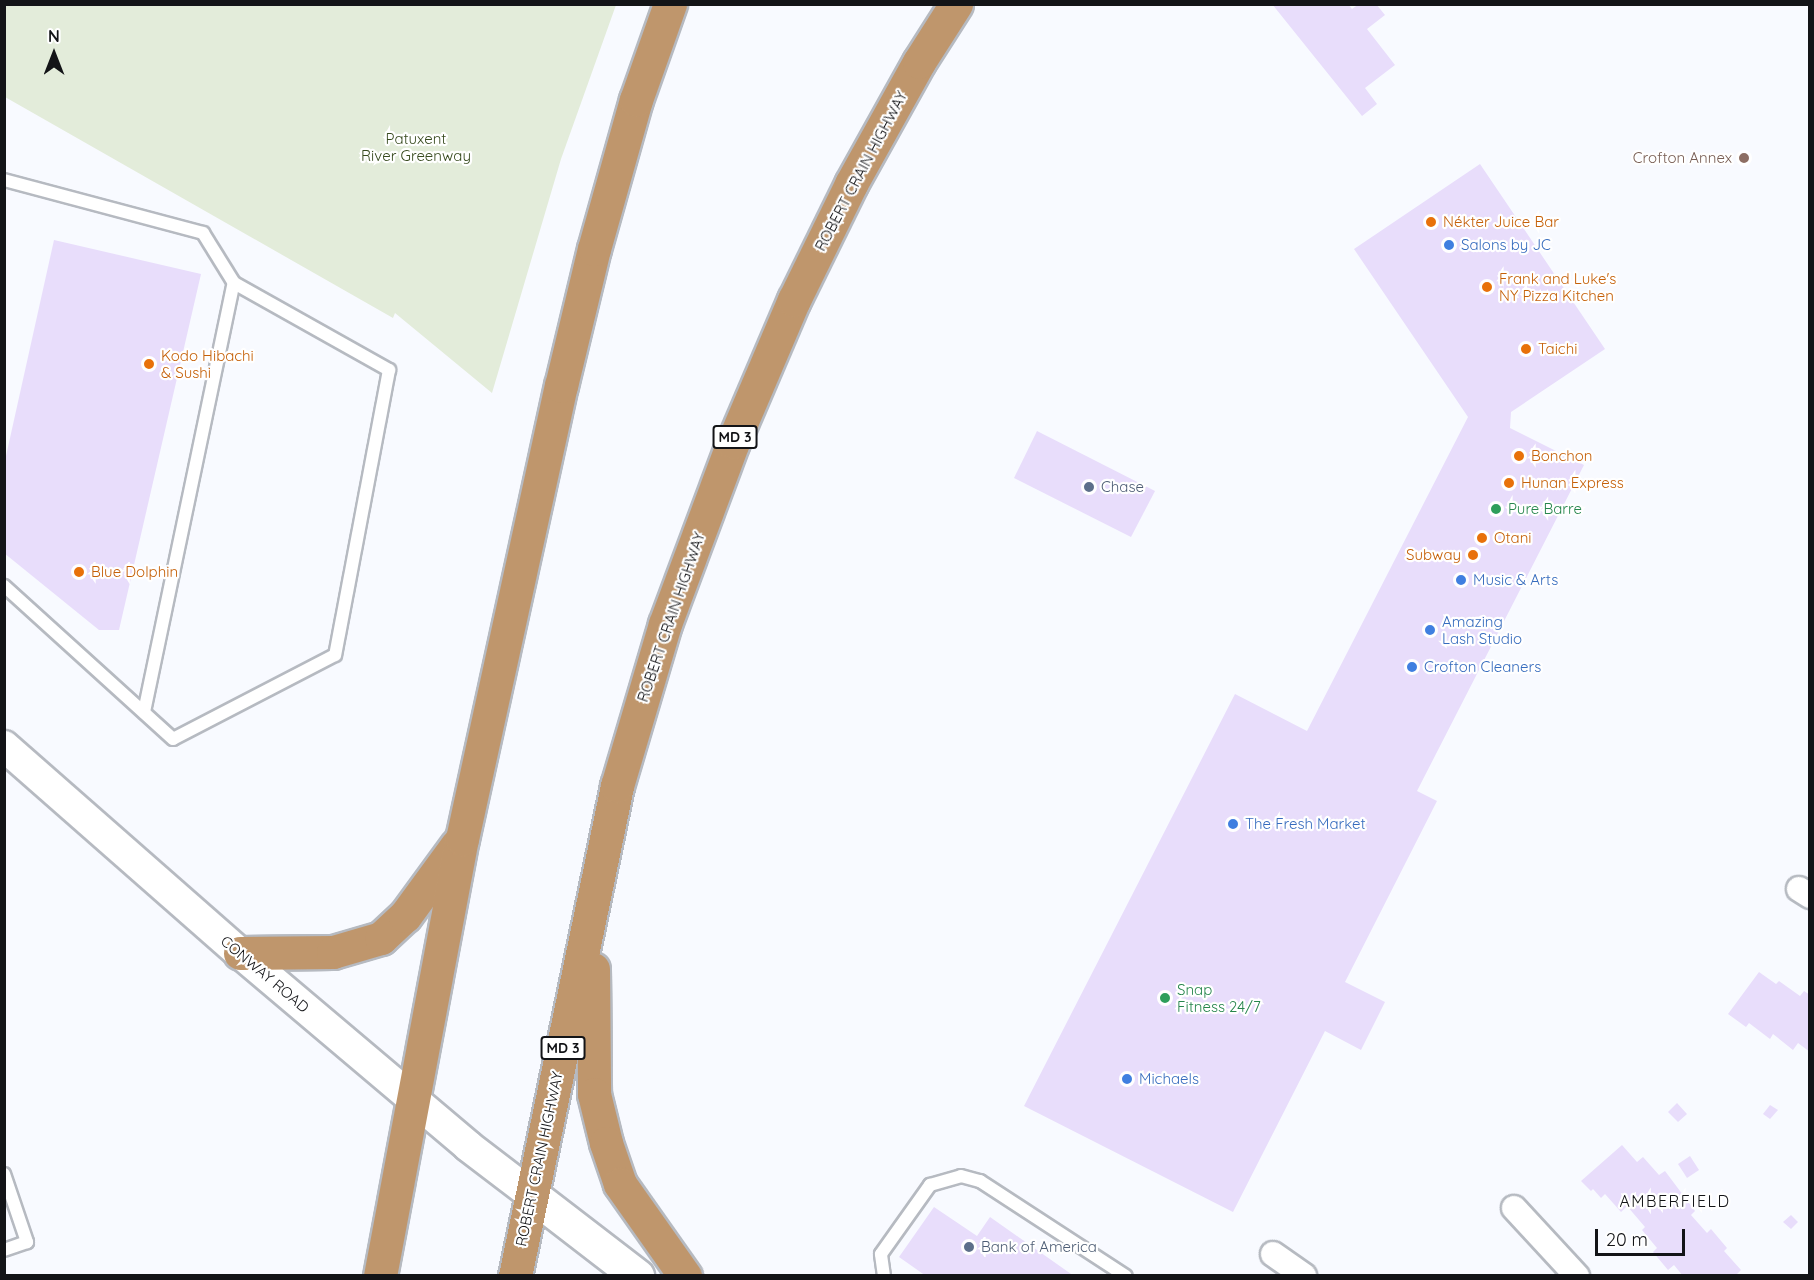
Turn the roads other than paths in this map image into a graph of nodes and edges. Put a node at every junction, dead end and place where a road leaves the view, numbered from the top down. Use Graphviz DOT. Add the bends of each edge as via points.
graph roads {
  1 [pos="670,4"];
  2 [pos="956,4"];
  3 [pos="4,180"];
  4 [pos="234,283"];
  5 [pos="4,586"];
  6 [pos="144,712"];
  7 [pos="4,746"];
  8 [pos="462,839"];
  9 [pos="593,902"];
  10 [pos="240,953"];
  11 [pos="411,1098"];
  12 [pos="4,1174"];
  13 [pos="532,1195"];
  14 [pos="1514,1208"];
  15 [pos="4,1250"];
  16 [pos="1274,1254"];
  17 [pos="380,1275"];
  18 [pos="515,1275"];
  19 [pos="637,1275"];
  20 [pos="685,1275"];
  21 [pos="884,1275"];
  22 [pos="1126,1275"];
  23 [pos="1304,1275"];
  24 [pos="1577,1275"];
  1 -- 8 [label="highway" via="636,100 594,249 517,579"];
  2 -- 9 [label="highway, ROBERT CRAIN HIGHWAY / MD 3" via="851,184 794,300 733,442 665,624 617,786"];
  3 -- 4 [label="lane" via="203,233"];
  4 -- 6 [label="lane"];
  4 -- 6 [label="lane" via="389,370 335,655 173,738"];
  5 -- 6 [label="lane"];
  7 -- 10 [label="street, CONWAY ROAD"];
  8 -- 10 [label="highway" via="405,916 381,938 333,952"];
  8 -- 11 [label="highway"];
  9 -- 13 [label="highway, ROBERT CRAIN HIGHWAY / MD 3"];
  9 -- 20 [label="highway" via="594,1094 606,1143 620,1184"];
  10 -- 11 [label="street, CONWAY ROAD"];
  11 -- 13 [label="street, CONWAY ROAD"];
  11 -- 17 [label="highway"];
  12 -- 15 [label="lane" via="27,1242"];
  13 -- 18 [label="highway, ROBERT CRAIN HIGHWAY / MD 3"];
  13 -- 19 [label="main road"];
  14 -- 24 [label="street"];
  16 -- 23 [label="street"];
  21 -- 22 [label="lane" via="881,1254 930,1185 961,1176 980,1181"];
}
